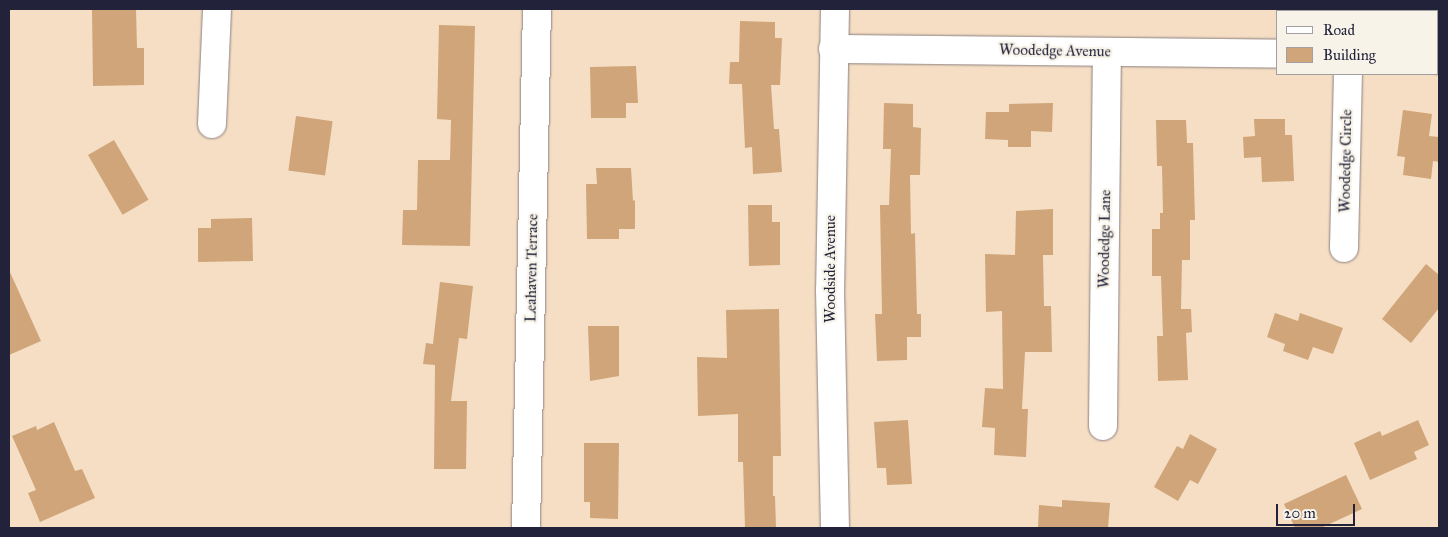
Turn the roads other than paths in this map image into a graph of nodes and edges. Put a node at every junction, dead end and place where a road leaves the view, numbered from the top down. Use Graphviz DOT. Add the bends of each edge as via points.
graph roads {
  1 [pos="217,9"];
  2 [pos="537,9"];
  3 [pos="835,9"];
  4 [pos="833,49"];
  5 [pos="1107,52"];
  6 [pos="1276,54"];
  7 [pos="1348,75"];
  8 [pos="212,124"];
  9 [pos="1344,248"];
  10 [pos="1103,426"];
  11 [pos="526,528"];
  12 [pos="835,528"];
  1 -- 8 [label="street"];
  2 -- 11 [label="street, Leahaven Terrace"];
  3 -- 4 [label="street, Woodside Avenue"];
  4 -- 5 [label="street, Woodedge Avenue"];
  4 -- 12 [label="street, Woodside Avenue" via="830,290"];
  5 -- 6 [label="street, Woodedge Avenue"];
  5 -- 10 [label="street, Woodedge Lane"];
  7 -- 9 [label="street, Woodedge Circle"];
}
